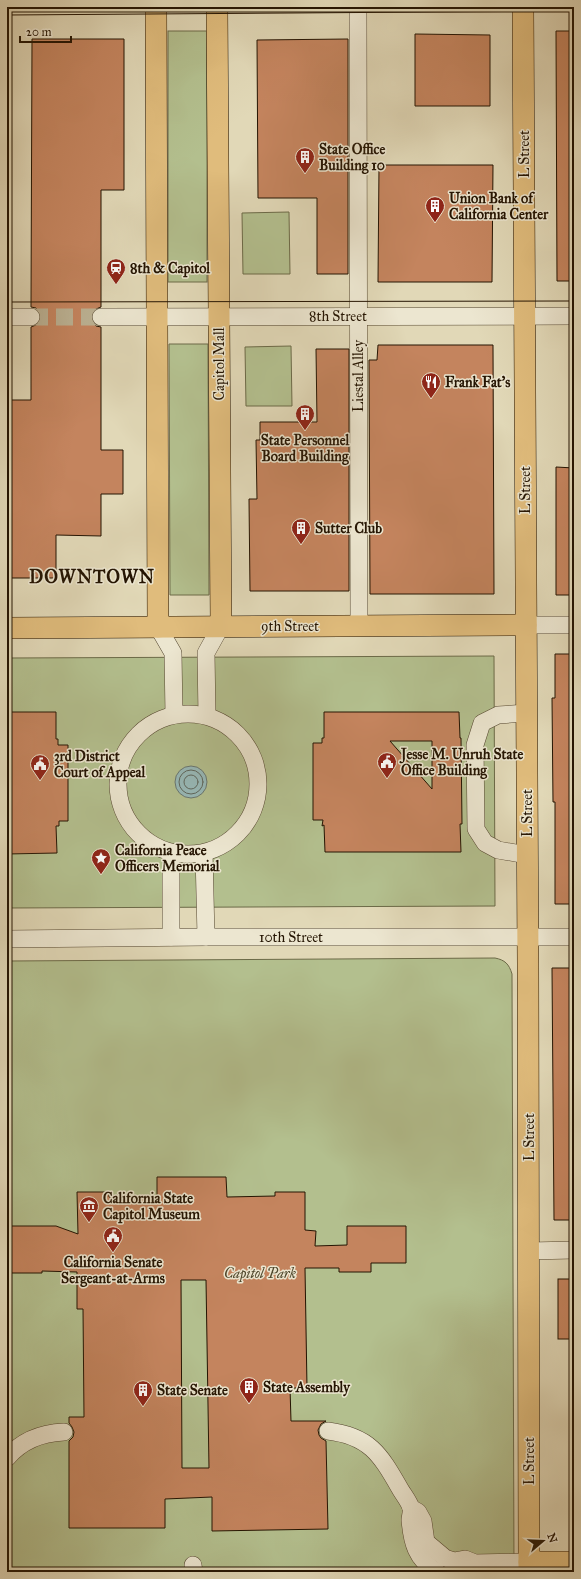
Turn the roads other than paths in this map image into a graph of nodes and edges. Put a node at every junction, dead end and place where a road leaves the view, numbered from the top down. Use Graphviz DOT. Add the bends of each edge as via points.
graph roads {
  1 [pos="156,7"];
  2 [pos="217,7"];
  3 [pos="358,7"];
  4 [pos="523,7"];
  5 [pos="358,316"];
  6 [pos="574,316"];
  7 [pos="7,317"];
  8 [pos="31,317"];
  9 [pos="101,317"];
  10 [pos="157,317"];
  11 [pos="219,317"];
  12 [pos="524,317"];
  13 [pos="526,625"];
  14 [pos="574,625"];
  15 [pos="221,626"];
  16 [pos="358,626"];
  17 [pos="158,627"];
  18 [pos="7,628"];
  19 [pos="527,713"];
  20 [pos="174,715"];
  21 [pos="207,716"];
  22 [pos="204,853"];
  23 [pos="172,854"];
  24 [pos="527,855"];
  25 [pos="206,937"];
  26 [pos="574,937"];
  27 [pos="171,938"];
  28 [pos="528,938"];
  29 [pos="7,939"];
  30 [pos="572,1249"];
  31 [pos="529,1251"];
  32 [pos="328,1431"];
  33 [pos="64,1432"];
  34 [pos="7,1458"];
  35 [pos="411,1508"];
  36 [pos="574,1562"];
  37 [pos="465,1565"];
  38 [pos="529,1567"];
  39 [pos="437,1572"];
  1 -- 10 [label="main road"];
  2 -- 11 [label="main road, Capitol Mall"];
  3 -- 5 [label="street, Liestal Alley"];
  4 -- 12 [label="main road, L Street"];
  5 -- 11 [label="street, 8th Street"];
  5 -- 12 [label="street, 8th Street"];
  5 -- 16 [label="street, Liestal Alley"];
  6 -- 12 [label="street, 8th Street"];
  7 -- 8 [label="street"];
  9 -- 10 [label="street, 8th Street"];
  10 -- 11 [label="street, 8th Street"];
  10 -- 17 [label="main road"];
  11 -- 15 [label="main road, Capitol Mall"];
  12 -- 13 [label="main road, L Street"];
  13 -- 14 [label="street, 9th Street"];
  13 -- 16 [label="main road, 9th Street"];
  13 -- 19 [label="main road, L Street"];
  15 -- 16 [label="main road, 9th Street"];
  15 -- 17 [label="main road, 9th Street"];
  15 -- 21 [label="street, Capitol Mall" via="206,653"];
  17 -- 18 [label="main road, 9th Street"];
  17 -- 20 [label="street" via="173,653"];
  19 -- 24 [label="main road, L Street"];
  19 -- 24 [label="street" via="498,715 482,722 475,745 476,829 485,843 498,850"];
  20 -- 21 [label="street"];
  20 -- 23 [label="street" via="150,725 134,739 122,760 118,782 119,797 135,829 153,845"];
  21 -- 22 [label="street" via="226,725 242,739 254,760 258,782 254,808 242,829 224,845"];
  22 -- 23 [label="street"];
  22 -- 25 [label="street"];
  23 -- 27 [label="street"];
  24 -- 28 [label="main road, L Street"];
  25 -- 27 [label="street, 10th Street"];
  25 -- 28 [label="street, 10th Street"];
  26 -- 28 [label="street, 10th Street"];
  27 -- 29 [label="street, 10th Street"];
  28 -- 31 [label="main road, L Street"];
  30 -- 31 [label="street"];
  31 -- 38 [label="main road, L Street"];
  32 -- 35 [label="street" via="356,1438 377,1452"];
  33 -- 34 [label="street" via="35,1437 20,1445"];
  35 -- 37 [label="street" via="418,1512 423,1521 426,1542 445,1558"];
  35 -- 39 [label="street" via="410,1520 415,1548 419,1556"];
  36 -- 38 [label="main road"];
  37 -- 38 [label="street"];
}
